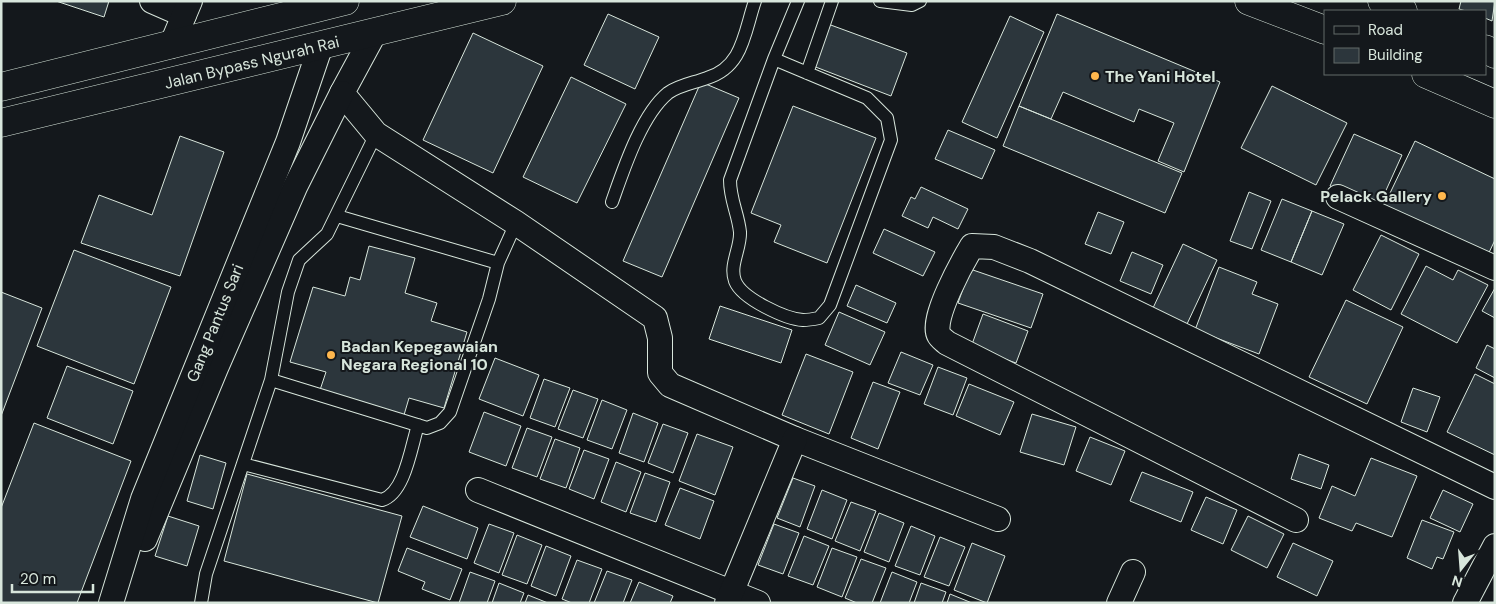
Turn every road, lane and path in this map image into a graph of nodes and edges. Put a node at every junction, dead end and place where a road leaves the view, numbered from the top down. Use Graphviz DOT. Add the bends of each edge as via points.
graph roads {
  1 [pos="152,1"];
  2 [pos="345,1"];
  3 [pos="502,1"];
  4 [pos="755,1"];
  5 [pos="798,1"];
  6 [pos="832,1"];
  7 [pos="880,1"];
  8 [pos="920,1"];
  9 [pos="1249,1"];
  10 [pos="1382,1"];
  11 [pos="187,8"];
  12 [pos="1401,10"];
  13 [pos="1324,30"];
  14 [pos="375,32"];
  15 [pos="320,44"];
  16 [pos="171,46"];
  17 [pos="774,59"];
  18 [pos="807,73"];
  19 [pos="1428,75"];
  20 [pos="1,87"];
  21 [pos="342,93"];
  22 [pos="1495,104"];
  23 [pos="1,123"];
  24 [pos="376,134"];
  25 [pos="1338,198"];
  26 [pos="612,202"];
  27 [pos="337,216"];
  28 [pos="516,223"];
  29 [pos="498,263"];
  30 [pos="1495,268"];
  31 [pos="270,380"];
  32 [pos="418,425"];
  33 [pos="795,439"];
  34 [pos="243,464"];
  35 [pos="1495,487"];
  36 [pos="478,490"];
  37 [pos="998,519"];
  38 [pos="1296,520"];
  39 [pos="1495,546"];
  40 [pos="1133,572"];
  41 [pos="729,597"];
  42 [pos="111,603"];
  43 [pos="125,603"];
  44 [pos="201,603"];
  45 [pos="758,603"];
  46 [pos="1119,603"];
  47 [pos="1465,603"];
  1 -- 11 [label="street"];
  2 -- 16 [label="highway"];
  3 -- 14 [label="highway, Jalan Bypass Ngurah Rai"];
  4 -- 26 [label="lane" via="736,60 724,72 668,93 654,109 629,154"];
  5 -- 17 [label="lane"];
  6 -- 18 [label="lane"];
  7 -- 8 [label="lane" via="912,5"];
  9 -- 13 [label="highway"];
  10 -- 12 [label="highway"];
  11 -- 16 [label="street"];
  14 -- 15 [label="highway, Jalan Bypass Ngurah Rai"];
  14 -- 21 [label="street"];
  15 -- 23 [label="highway, Jalan Bypass Ngurah Rai"];
  15 -- 42 [label="street, Gang Pantus Sari" via="288,142 143,500"];
  16 -- 20 [label="highway"];
  17 -- 18 [label="lane"];
  17 -- 18 [label="lane" via="730,180 730,196 740,234 734,261 735,281 743,292 768,308 802,320 819,318 830,305 891,140 888,118 867,98"];
  19 -- 22 [label="highway"];
  21 -- 24 [label="street"];
  21 -- 43 [label="street" via="295,187 216,368 146,538"];
  24 -- 27 [label="lane"];
  24 -- 28 [label="street"];
  25 -- 30 [label="street"];
  27 -- 29 [label="lane"];
  27 -- 31 [label="lane" via="327,234 299,260 288,292"];
  28 -- 29 [label="lane"];
  28 -- 33 [label="street" via="655,318 660,338 660,373 670,385"];
  29 -- 32 [label="lane" via="450,412 440,423 427,428"];
  31 -- 32 [label="lane"];
  31 -- 34 [label="lane"];
  32 -- 34 [label="lane" via="400,486 390,497 382,500"];
  33 -- 37 [label="street"];
  33 -- 41 [label="street"];
  34 -- 44 [label="lane" via="206,574"];
  35 -- 38 [label="street" via="1030,261 994,247 972,246 937,322 938,335 947,343"];
  36 -- 41 [label="street"];
  39 -- 47 [label="street"];
  40 -- 46 [label="street"];
  41 -- 45 [label="street"];
}
